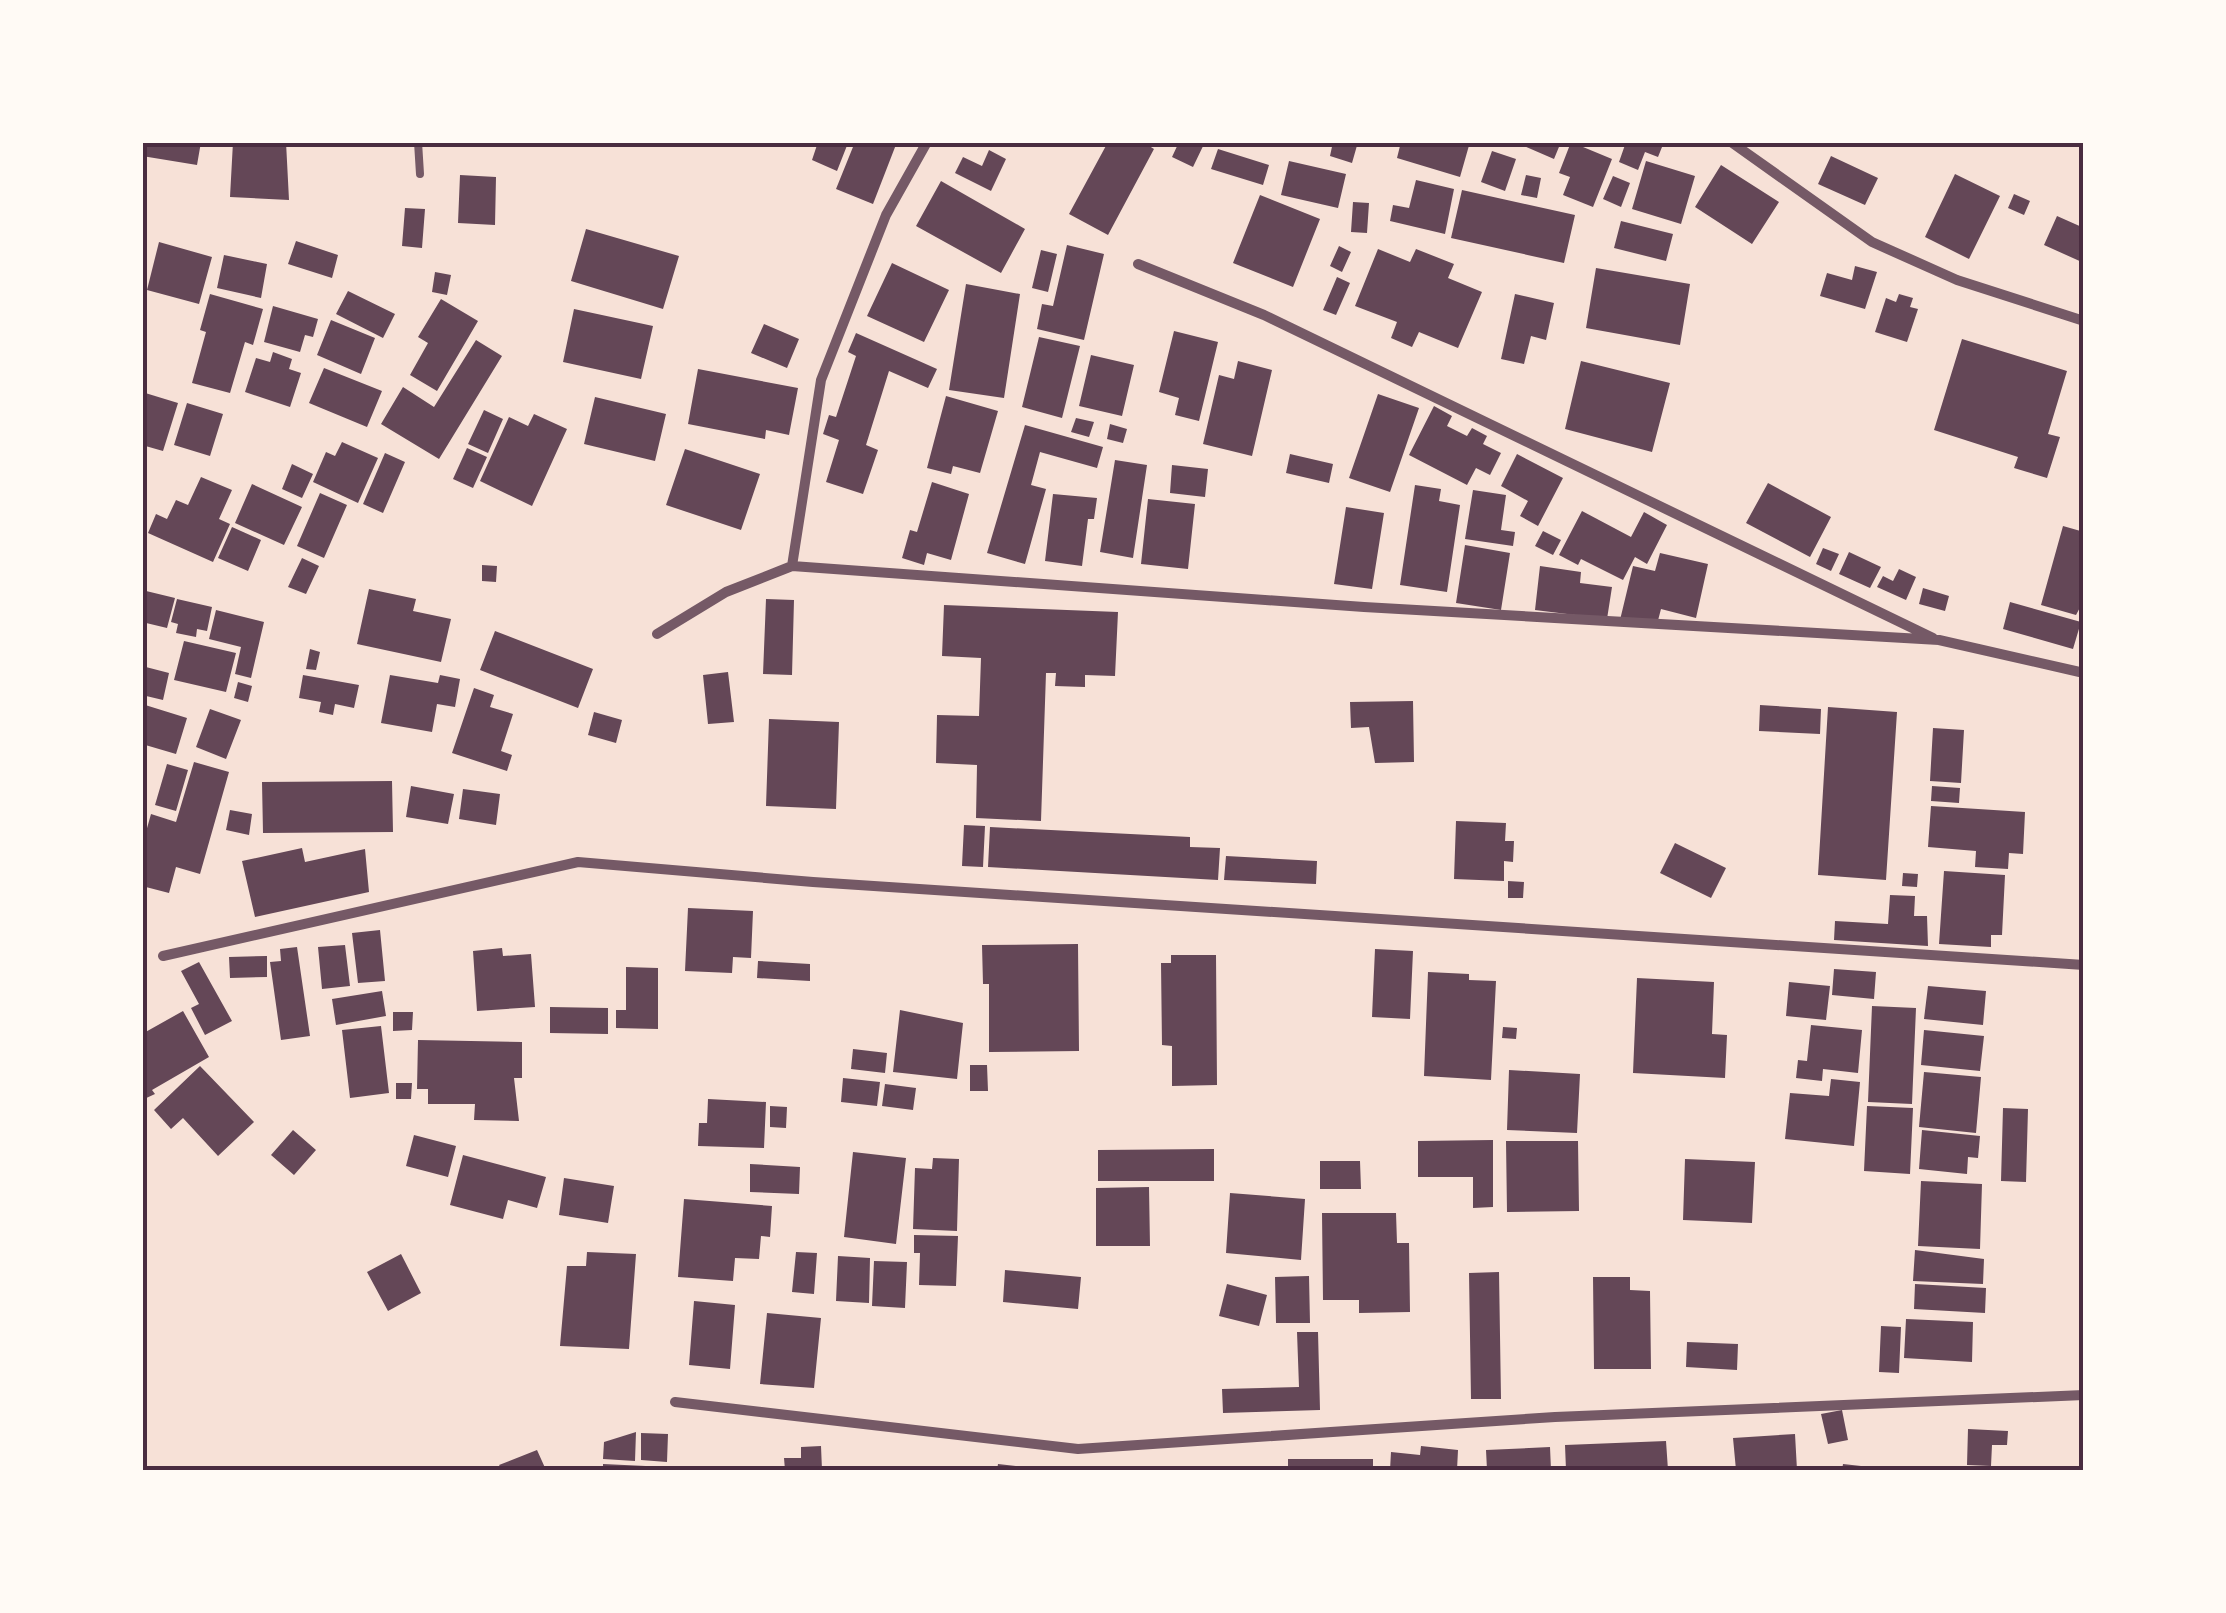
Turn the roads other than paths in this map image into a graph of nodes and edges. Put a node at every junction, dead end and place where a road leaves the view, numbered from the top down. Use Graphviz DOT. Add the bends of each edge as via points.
graph roads {
  1 [pos="418,142"];
  2 [pos="928,142"];
  3 [pos="1731,142"];
  4 [pos="420,174"];
  5 [pos="1138,264"];
  6 [pos="2084,321"];
  7 [pos="792,566"];
  8 [pos="657,634"];
  9 [pos="1939,640"];
  10 [pos="2084,673"];
  11 [pos="163,956"];
  12 [pos="2084,965"];
  13 [pos="2084,1395"];
  14 [pos="675,1402"];
  1 -- 4 [label="lane"];
  2 -- 7 [label="street" via="886,216 820,380"];
  3 -- 6 [label="street" via="1872,242 1957,280"];
  5 -- 9 [label="street" via="1264,315"];
  7 -- 8 [label="street" via="726,592"];
  7 -- 9 [label="street"];
  9 -- 10 [label="street"];
  11 -- 12 [label="street" via="578,862"];
  13 -- 14 [label="street" via="1555,1417 1078,1449"];
}
